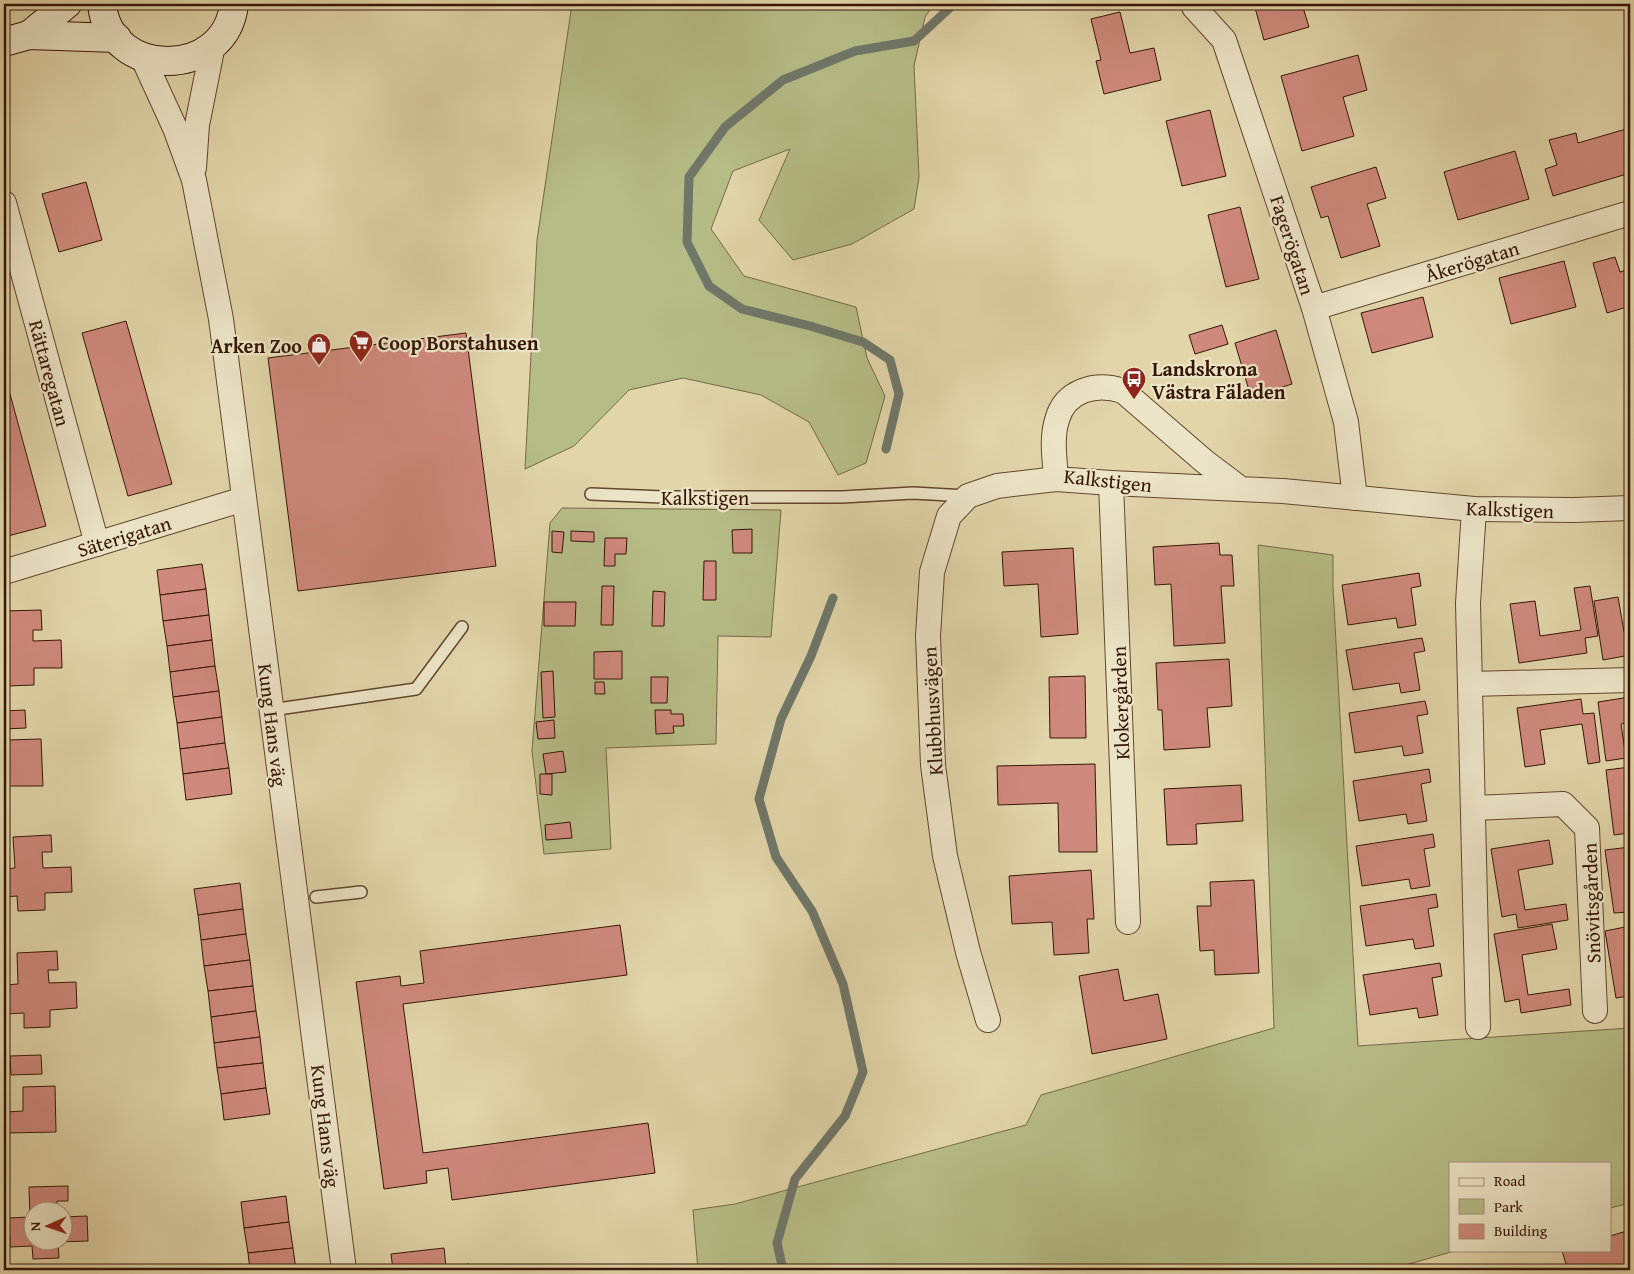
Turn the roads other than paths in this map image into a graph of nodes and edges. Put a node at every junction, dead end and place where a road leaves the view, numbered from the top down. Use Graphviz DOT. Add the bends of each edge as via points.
graph roads {
  1 [pos="68,4"];
  2 [pos="102,4"];
  3 [pos="236,6"];
  4 [pos="1194,7"];
  5 [pos="16,38"];
  6 [pos="117,38"];
  7 [pos="212,45"];
  8 [pos="142,56"];
  9 [pos="194,180"];
  10 [pos="4,203"];
  11 [pos="1630,213"];
  12 [pos="1314,308"];
  13 [pos="1056,479"];
  14 [pos="1112,483"];
  15 [pos="1241,489"];
  16 [pos="591,494"];
  17 [pos="968,496"];
  18 [pos="1354,498"];
  19 [pos="244,499"];
  20 [pos="1630,508"];
  21 [pos="1474,509"];
  22 [pos="97,544"];
  23 [pos="4,572"];
  24 [pos="462,627"];
  25 [pos="1630,680"];
  26 [pos="1471,684"];
  27 [pos="271,710"];
  28 [pos="1474,808"];
  29 [pos="360,892"];
  30 [pos="316,897"];
  31 [pos="1128,922"];
  32 [pos="1595,1011"];
  33 [pos="988,1020"];
  34 [pos="1478,1027"];
  35 [pos="344,1270"];
  1 -- 5 [label="main road"];
  2 -- 6 [label="main road"];
  3 -- 7 [label="main road"];
  4 -- 12 [label="street, Fagerögatan" via="1224,40"];
  5 -- 6 [label="main road"];
  6 -- 8 [label="main road"];
  7 -- 8 [label="main road" via="179,61 166,62"];
  7 -- 9 [label="street, Kung Hans väg" via="197,125"];
  8 -- 9 [label="street, Kung Hans väg" via="176,128"];
  9 -- 19 [label="street, Kung Hans väg" via="221,319"];
  10 -- 22 [label="street, Rättaregatan"];
  11 -- 12 [label="street, Åkerögatan"];
  12 -- 18 [label="street, Fagerögatan" via="1346,422"];
  13 -- 14 [label="street, Kalkstigen"];
  13 -- 15 [label="street, Kalkstigen" via="1054,434 1062,409 1076,393 1110,387 1123,391"];
  13 -- 17 [label="street, Klubbhusvägen" via="997,486"];
  14 -- 15 [label="street, Kalkstigen"];
  14 -- 31 [label="street, Klokergården"];
  15 -- 18 [label="street, Kalkstigen"];
  16 -- 17 [label="lane, Kalkstigen" via="663,498 842,497 912,493"];
  17 -- 33 [label="street, Klubbhusvägen" via="950,516 932,572 928,636 933,765 948,866"];
  18 -- 21 [label="street, Kalkstigen"];
  19 -- 22 [label="street, Säterigatan"];
  19 -- 27 [label="street, Kung Hans väg"];
  20 -- 21 [label="street, Kalkstigen"];
  21 -- 26 [label="street" via="1468,603"];
  22 -- 23 [label="street, Säterigatan"];
  24 -- 27 [label="lane" via="416,689"];
  25 -- 26 [label="street"];
  26 -- 28 [label="street"];
  27 -- 35 [label="street, Kung Hans väg"];
  28 -- 32 [label="street, Snövitsgården" via="1564,804 1587,828"];
  28 -- 34 [label="street"];
  29 -- 30 [label="lane"];
}
